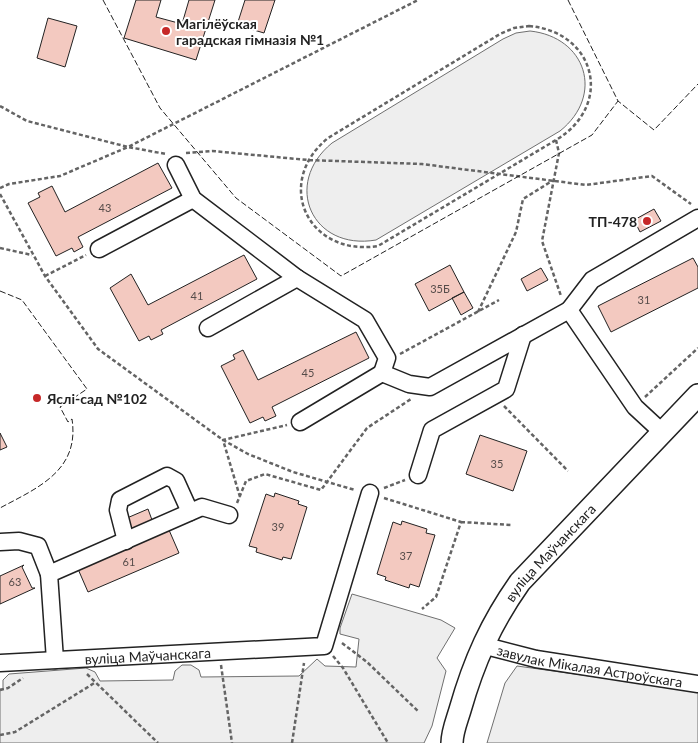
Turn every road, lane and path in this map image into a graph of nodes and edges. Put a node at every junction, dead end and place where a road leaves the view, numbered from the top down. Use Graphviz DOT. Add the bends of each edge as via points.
graph roads {
  1 [pos="418,0"];
  2 [pos="0,106"];
  3 [pos="556,140"];
  4 [pos="128,148"];
  5 [pos="177,158"];
  6 [pos="308,160"];
  7 [pos="501,173"];
  8 [pos="553,181"];
  9 [pos="0,188"];
  10 [pos="0,194"];
  11 [pos="193,199"];
  12 [pos="6,208"];
  13 [pos="698,209"];
  14 [pos="0,211"];
  15 [pos="698,218"];
  16 [pos="0,248"];
  17 [pos="99,249"];
  18 [pos="32,255"];
  19 [pos="45,276"];
  20 [pos="297,278"];
  21 [pos="499,300"];
  22 [pos="567,310"];
  23 [pos="478,312"];
  24 [pos="208,328"];
  25 [pos="523,335"];
  26 [pos="698,348"];
  27 [pos="385,365"];
  28 [pos="430,387"];
  29 [pos="698,395"];
  30 [pos="493,396"];
  31 [pos="635,407"];
  32 [pos="300,422"];
  33 [pos="662,432"];
  34 [pos="223,440"];
  35 [pos="568,471"];
  36 [pos="418,475"];
  37 [pos="326,482"];
  38 [pos="370,494"];
  39 [pos="240,498"];
  40 [pos="190,512"];
  41 [pos="230,515"];
  42 [pos="461,522"];
  43 [pos="512,525"];
  44 [pos="126,541"];
  45 [pos="0,542"];
  46 [pos="49,574"];
  47 [pos="422,609"];
  48 [pos="326,640"];
  49 [pos="482,645"];
  50 [pos="306,646"];
  51 [pos="220,651"];
  52 [pos="61,660"];
  53 [pos="0,664"];
  54 [pos="96,682"];
  55 [pos="698,684"];
  56 [pos="418,712"];
  57 [pos="0,735"];
  58 [pos="158,743"];
  59 [pos="232,743"];
  60 [pos="292,743"];
  61 [pos="388,743"];
  62 [pos="452,743"];
  1 -- 4 [label="path"];
  2 -- 4 [label="path" via="27,121"];
  3 -- 6 [label="path" via="575,126 584,113 590,99 588,68 582,54 560,32 529,26 500,34 328,138"];
  3 -- 7 [label="path"];
  3 -- 8 [label="path" via="559,154"];
  4 -- 5 [label="path"];
  4 -- 9 [label="path" via="60,176"];
  5 -- 6 [label="path" via="212,151"];
  5 -- 11 [label="street"];
  6 -- 7 [label="path" via="422,164"];
  6 -- 7 [label="path" via="300,190 309,220 319,232 347,247 378,246 392,240"];
  7 -- 8 [label="path"];
  8 -- 13 [label="path" via="586,185 652,176"];
  8 -- 22 [label="path" via="542,241"];
  8 -- 23 [label="path" via="523,199 516,232"];
  10 -- 12 [label="path"];
  11 -- 17 [label="street"];
  11 -- 20 [label="street"];
  12 -- 14 [label="path"];
  12 -- 18 [label="path"];
  15 -- 22 [label="street" via="592,280"];
  16 -- 18 [label="path"];
  17 -- 19 [label="path"];
  18 -- 19 [label="path"];
  19 -- 34 [label="path" via="98,349"];
  20 -- 24 [label="street"];
  20 -- 27 [label="street" via="365,320"];
  21 -- 23 [label="path"];
  22 -- 25 [label="street"];
  22 -- 31 [label="street"];
  23 -- 27 [label="path"];
  25 -- 28 [label="street"];
  25 -- 30 [label="street" via="506,389"];
  26 -- 31 [label="path"];
  27 -- 28 [label="street" via="409,384"];
  27 -- 32 [label="street"];
  28 -- 37 [label="path" via="367,428"];
  29 -- 33 [label="main road, вуліца Маўчанскага"];
  30 -- 35 [label="path"];
  30 -- 36 [label="street" via="432,430"];
  31 -- 33 [label="street"];
  32 -- 34 [label="path"];
  33 -- 49 [label="main road, вуліца Маўчанскага" via="520,582"];
  34 -- 37 [label="path" via="248,454"];
  34 -- 39 [label="path"];
  36 -- 38 [label="path"];
  37 -- 38 [label="path"];
  37 -- 39 [label="path" via="320,490 265,474 246,481"];
  38 -- 42 [label="path"];
  38 -- 48 [label="street"];
  39 -- 41 [label="path"];
  40 -- 41 [label="street" via="202,507"];
  40 -- 44 [label="street"];
  40 -- 44 [label="street" via="176,481 167,476 120,500 118,510"];
  42 -- 43 [label="path"];
  42 -- 47 [label="path" via="436,597"];
  44 -- 46 [label="street"];
  45 -- 46 [label="street" via="19,541 38,546"];
  46 -- 52 [label="street"];
  48 -- 50 [label="street, вуліца Маўчанскага"];
  48 -- 56 [label="path" via="368,662"];
  48 -- 61 [label="path"];
  49 -- 55 [label="street, завулак Мікалая Астроўскага" via="536,660"];
  49 -- 62 [label="main road, вуліца Маўчанскага"];
  50 -- 51 [label="street, вуліца Маўчанскага"];
  50 -- 60 [label="path"];
  51 -- 52 [label="street, вуліца Маўчанскага"];
  51 -- 59 [label="path"];
  52 -- 53 [label="street, вуліца Маўчанскага"];
  52 -- 54 [label="path"];
  54 -- 57 [label="path" via="15,732"];
  54 -- 58 [label="path"];
}
